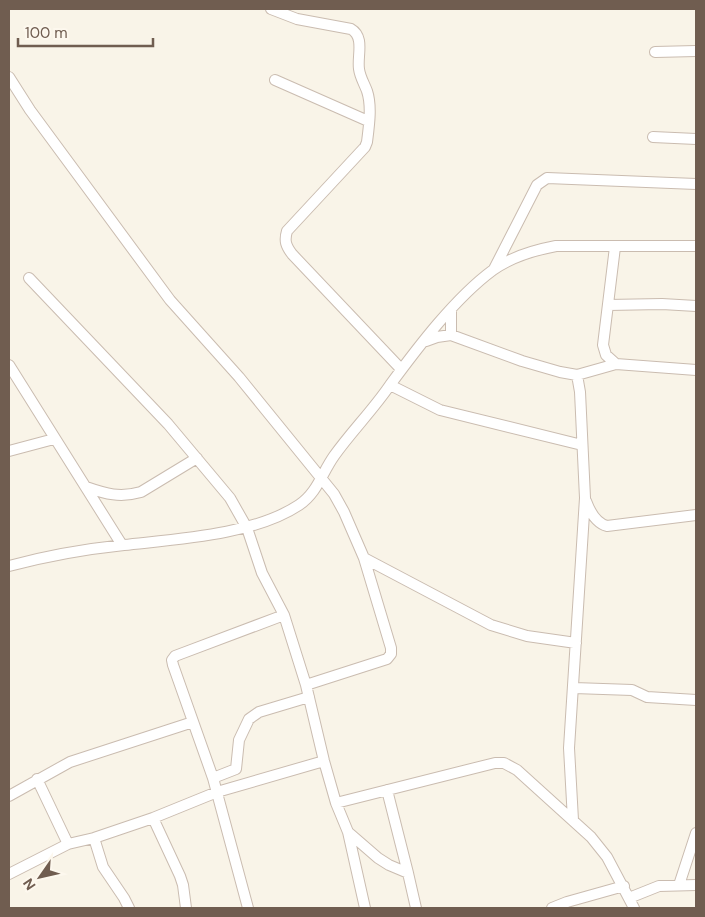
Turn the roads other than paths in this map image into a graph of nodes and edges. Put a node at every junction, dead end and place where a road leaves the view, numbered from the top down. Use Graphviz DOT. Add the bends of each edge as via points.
graph roads {
  1 [pos="271,9"];
  2 [pos="696,51"];
  3 [pos="655,52"];
  4 [pos="9,77"];
  5 [pos="275,80"];
  6 [pos="368,121"];
  7 [pos="653,137"];
  8 [pos="696,139"];
  9 [pos="696,184"];
  10 [pos="696,246"];
  11 [pos="615,247"];
  12 [pos="494,269"];
  13 [pos="29,278"];
  14 [pos="608,305"];
  15 [pos="696,306"];
  16 [pos="450,310"];
  17 [pos="451,335"];
  18 [pos="424,342"];
  19 [pos="616,364"];
  20 [pos="9,365"];
  21 [pos="401,369"];
  22 [pos="696,370"];
  23 [pos="577,375"];
  24 [pos="390,385"];
  25 [pos="54,439"];
  26 [pos="582,445"];
  27 [pos="9,451"];
  28 [pos="197,458"];
  29 [pos="321,479"];
  30 [pos="86,487"];
  31 [pos="585,498"];
  32 [pos="696,515"];
  33 [pos="683,516"];
  34 [pos="696,522"];
  35 [pos="247,528"];
  36 [pos="122,545"];
  37 [pos="364,558"];
  38 [pos="9,566"];
  39 [pos="284,614"];
  40 [pos="576,643"];
  41 [pos="306,685"];
  42 [pos="574,688"];
  43 [pos="309,698"];
  44 [pos="696,700"];
  45 [pos="194,722"];
  46 [pos="324,761"];
  47 [pos="213,778"];
  48 [pos="37,779"];
  49 [pos="387,790"];
  50 [pos="217,792"];
  51 [pos="9,796"];
  52 [pos="336,802"];
  53 [pos="153,818"];
  54 [pos="573,820"];
  55 [pos="348,832"];
  56 [pos="696,833"];
  57 [pos="94,838"];
  58 [pos="68,844"];
  59 [pos="408,873"];
  60 [pos="9,874"];
  61 [pos="679,885"];
  62 [pos="696,885"];
  63 [pos="624,886"];
  64 [pos="629,898"];
  65 [pos="569,905"];
  66 [pos="129,908"];
  67 [pos="186,908"];
  68 [pos="248,908"];
  69 [pos="365,908"];
  70 [pos="416,908"];
  71 [pos="552,908"];
  72 [pos="634,908"];
  1 -- 6 [label="street" via="297,19 355,32 359,40 359,69 367,92"];
  2 -- 3 [label="street"];
  4 -- 29 [label="street" via="170,300 239,377"];
  5 -- 6 [label="street"];
  6 -- 21 [label="street" via="365,147 287,231 285,241 292,254"];
  7 -- 8 [label="street"];
  9 -- 12 [label="street" via="543,179"];
  10 -- 11 [label="street"];
  11 -- 12 [label="street" via="556,246 536,250"];
  11 -- 14 [label="street"];
  12 -- 16 [label="street"];
  13 -- 28 [label="street"];
  14 -- 15 [label="street"];
  14 -- 19 [label="street" via="603,345 606,355"];
  16 -- 17 [label="street"];
  16 -- 18 [label="street"];
  17 -- 18 [label="street"];
  17 -- 23 [label="street" via="522,362"];
  18 -- 21 [label="street"];
  19 -- 22 [label="street"];
  19 -- 23 [label="street"];
  20 -- 25 [label="street"];
  21 -- 24 [label="street"];
  23 -- 26 [label="street"];
  24 -- 26 [label="street" via="440,410"];
  24 -- 29 [label="street" via="333,458"];
  25 -- 27 [label="street"];
  25 -- 30 [label="street"];
  26 -- 31 [label="street"];
  28 -- 30 [label="street" via="131,495 110,495"];
  28 -- 35 [label="street" via="230,498"];
  29 -- 35 [label="street" via="301,504"];
  29 -- 37 [label="street" via="344,512"];
  30 -- 36 [label="street"];
  31 -- 33 [label="street" via="593,516 607,526"];
  31 -- 40 [label="street"];
  32 -- 33 [label="street"];
  33 -- 34 [label="street"];
  35 -- 36 [label="street"];
  35 -- 39 [label="street" via="262,572"];
  36 -- 38 [label="street"];
  37 -- 40 [label="street" via="491,624 527,636"];
  37 -- 41 [label="street" via="391,648 390,657"];
  39 -- 41 [label="street"];
  39 -- 45 [label="street" via="175,656 173,665"];
  40 -- 42 [label="street"];
  41 -- 43 [label="street"];
  42 -- 44 [label="street" via="632,690 647,696"];
  42 -- 54 [label="street" via="569,748"];
  43 -- 46 [label="street"];
  43 -- 47 [label="street" via="254,715 246,724 240,740 236,769"];
  45 -- 47 [label="street"];
  45 -- 48 [label="street" via="70,762"];
  46 -- 50 [label="street"];
  46 -- 52 [label="street"];
  47 -- 50 [label="street"];
  48 -- 51 [label="street"];
  48 -- 58 [label="street"];
  49 -- 52 [label="street"];
  49 -- 54 [label="street" via="504,763 517,770"];
  49 -- 59 [label="street"];
  50 -- 53 [label="street"];
  50 -- 68 [label="street"];
  52 -- 55 [label="street"];
  53 -- 57 [label="street"];
  53 -- 67 [label="street" via="183,885"];
  54 -- 63 [label="street" via="607,857"];
  55 -- 59 [label="street" via="378,858"];
  55 -- 69 [label="street"];
  56 -- 61 [label="street"];
  57 -- 58 [label="street"];
  57 -- 66 [label="street" via="103,867"];
  58 -- 60 [label="street"];
  59 -- 70 [label="street"];
  61 -- 62 [label="street"];
  61 -- 64 [label="street" via="659,886"];
  63 -- 64 [label="street"];
  63 -- 65 [label="street"];
  64 -- 72 [label="street"];
  65 -- 71 [label="street"];
}
